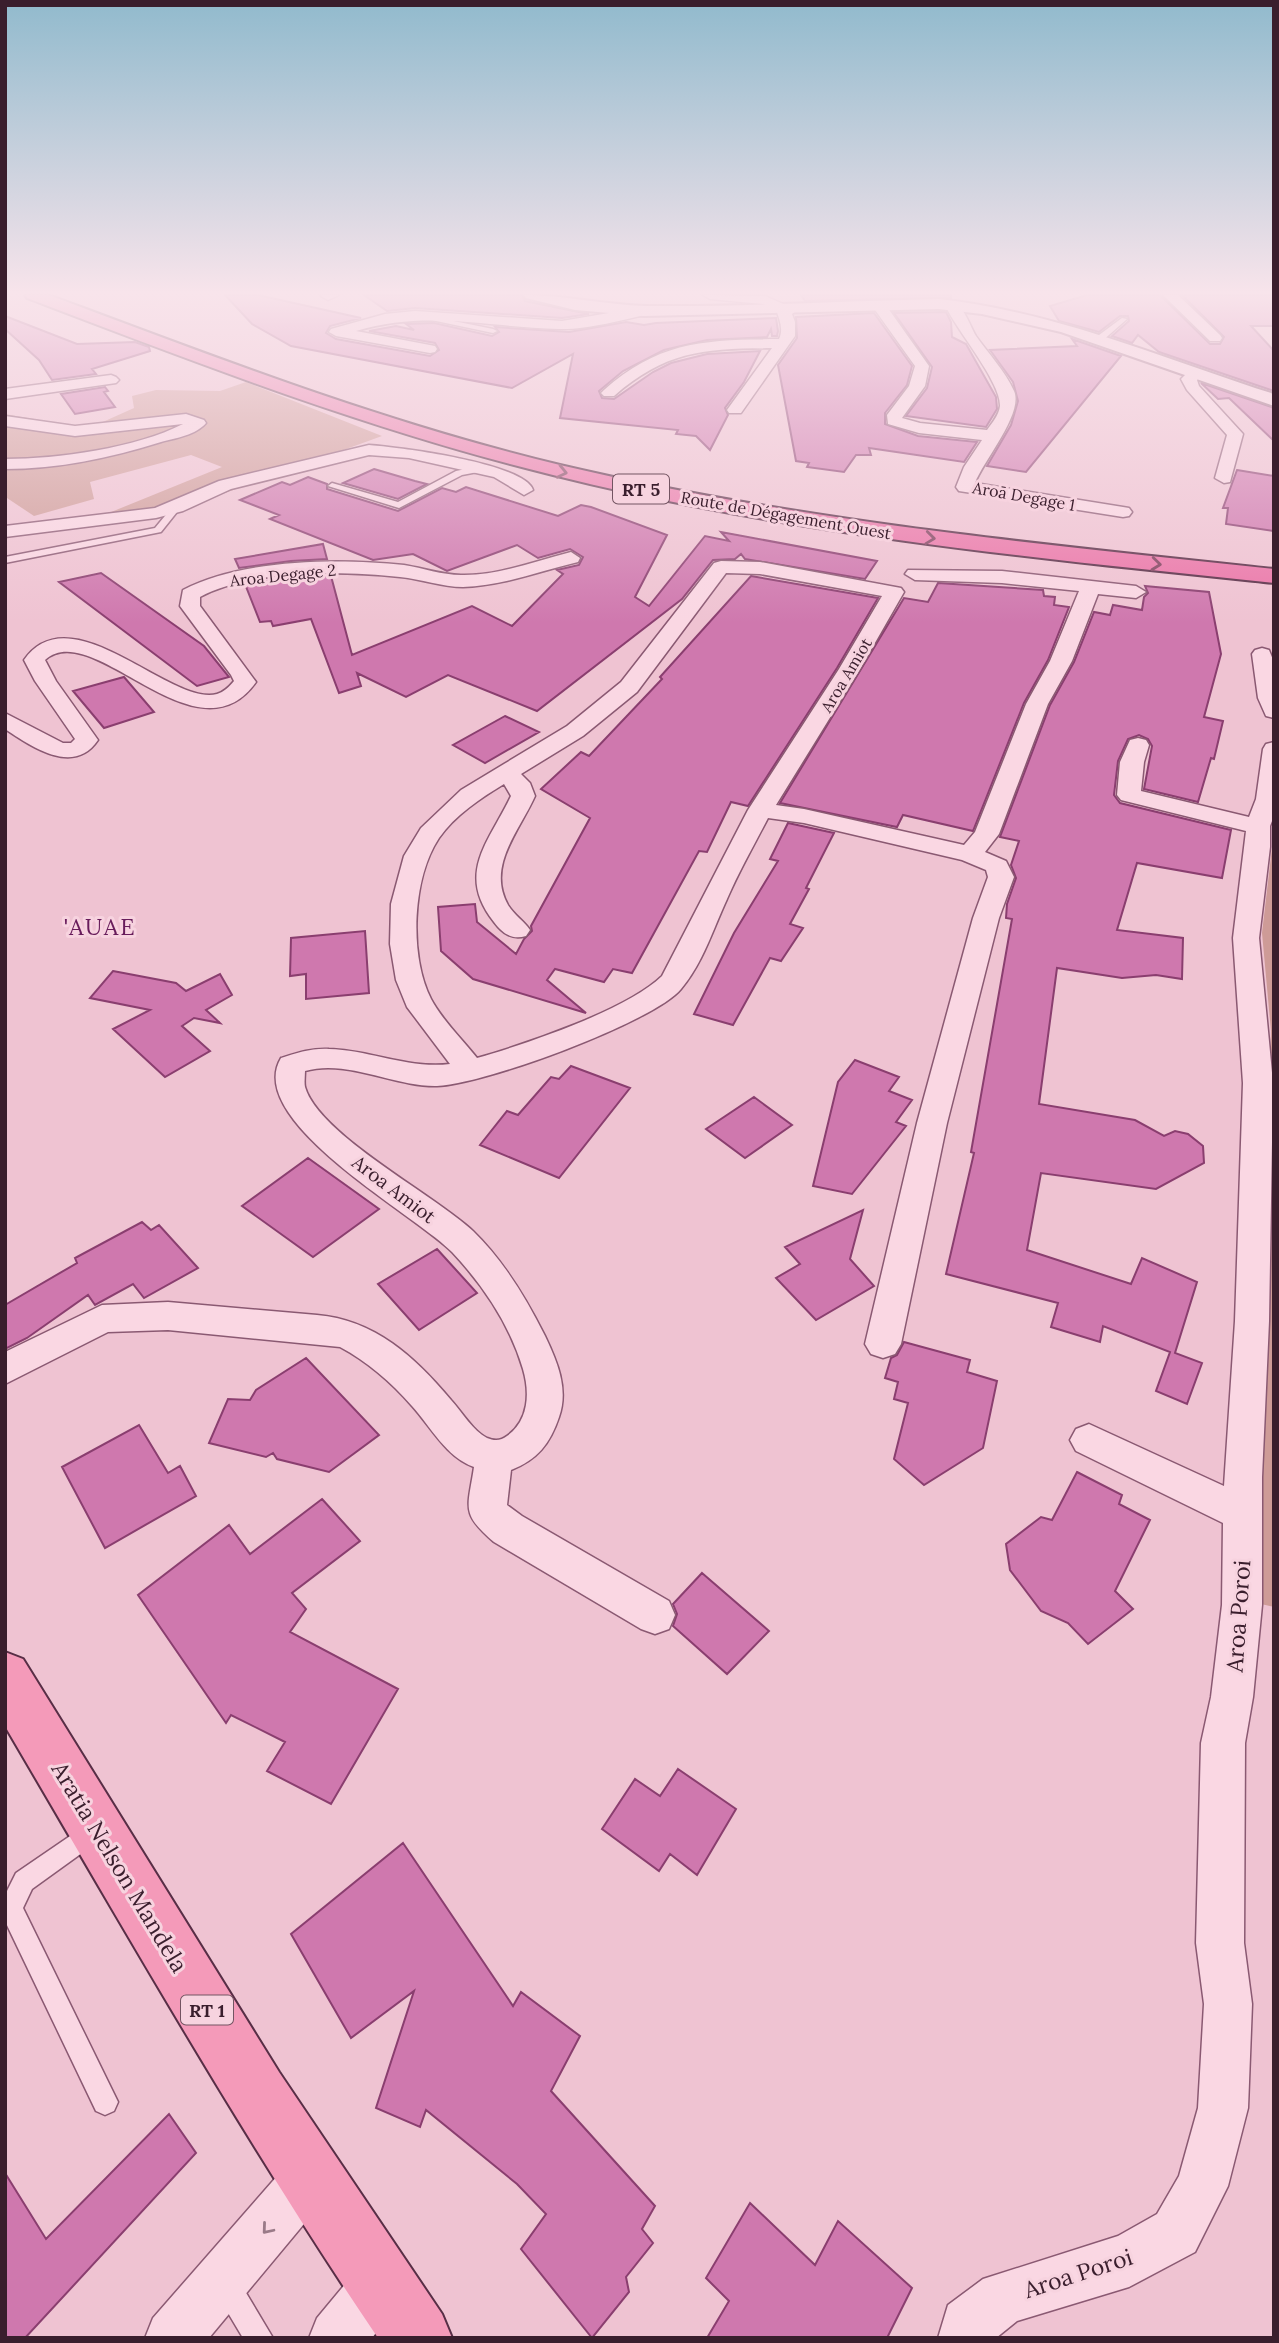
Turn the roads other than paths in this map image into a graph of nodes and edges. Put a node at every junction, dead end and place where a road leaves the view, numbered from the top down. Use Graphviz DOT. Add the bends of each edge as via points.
graph roads {
  1 [pos="332,404"];
  2 [pos="394,404"];
  3 [pos="739,404"];
  4 [pos="902,404"];
  5 [pos="1008,404"];
  6 [pos="1208,404"];
  7 [pos="735,410"];
  8 [pos="5,421"];
  9 [pos="993,436"];
  10 [pos="5,464"];
  11 [pos="480,469"];
  12 [pos="1224,478"];
  13 [pos="332,486"];
  14 [pos="524,490"];
  15 [pos="177,507"];
  16 [pos="1123,512"];
  17 [pos="5,532"];
  18 [pos="571,558"];
  19 [pos="1274,558"];
  20 [pos="5,560"];
  21 [pos="915,574"];
  22 [pos="1274,576"];
  23 [pos="1091,586"];
  24 [pos="1136,592"];
  25 [pos="1262,654"];
  26 [pos="1274,711"];
  27 [pos="5,720"];
  28 [pos="1138,745"];
  29 [pos="1274,749"];
  30 [pos="505,772"];
  31 [pos="760,810"];
  32 [pos="1258,826"];
  33 [pos="970,854"];
  34 [pos="517,930"];
  35 [pos="470,1069"];
  36 [pos="883,1344"];
  37 [pos="5,1369"];
  38 [pos="1089,1440"];
  39 [pos="494,1457"];
  40 [pos="1243,1514"];
  41 [pos="655,1615"];
  42 [pos="5,1677"];
  43 [pos="97,1828"];
  44 [pos="105,2102"];
  45 [pos="310,2177"];
  46 [pos="223,2281"];
  47 [pos="380,2284"];
  48 [pos="173,2338"];
  49 [pos="259,2338"];
  50 [pos="337,2338"];
  51 [pos="418,2338"];
  52 [pos="966,2338"];
  1 -- 22 [label="highway, Route de Dégagement Ouest / RT 5, one-way" via="430,436 618,485 761,513 910,536"];
  2 -- 19 [label="highway, Route de Dégagement Ouest / RT 5" via="490,434 675,478 796,500"];
  3 -- 7 [label="street"];
  4 -- 9 [label="street" via="894,421"];
  5 -- 9 [label="street, Aroā Degage 1"];
  6 -- 12 [label="street" via="1235,434"];
  8 -- 10 [label="street" via="75,431 186,419 198,424 72,461"];
  9 -- 16 [label="street, Aroā Degage 1" via="965,487"];
  11 -- 13 [label="lane" via="459,473 399,505"];
  11 -- 14 [label="street" via="518,482"];
  11 -- 15 [label="street" via="446,467 409,453 369,450 225,485"];
  15 -- 17 [label="street"];
  15 -- 20 [label="lane" via="158,530"];
  18 -- 27 [label="street, Aroa Degage 2" via="477,580 369,569 258,575 208,585 190,594 190,606 241,674 245,682 237,691 211,701 189,700 90,650 56,646 40,652 34,660 81,729 87,740 83,746 75,751 58,749"];
  21 -- 23 [label="street"];
  23 -- 24 [label="street"];
  23 -- 33 [label="street" via="1061,661 1037,704 986,834"];
  25 -- 26 [label="street"];
  28 -- 32 [label="street" via="1129,795"];
  29 -- 32 [label="street, Aroa Poroi" via="1268,800"];
  30 -- 31 [label="street, Aroa Amiot" via="575,731 629,687 721,567 761,568 894,592"];
  30 -- 34 [label="street" via="518,783 523,796 497,842 489,896 502,919"];
  30 -- 35 [label="street, Aroa Amiot" via="469,795 430,833 417,856 404,904 405,954 416,1000"];
  31 -- 33 [label="street"];
  31 -- 35 [label="street, Aroa Amiot" via="666,988 575,1034"];
  32 -- 40 [label="street, Aroa Poroi" via="1246,938 1258,1083"];
  33 -- 36 [label="street" via="996,866 1001,877 938,1100"];
  35 -- 39 [label="street, Aroa Amiot" via="431,1077 314,1060 291,1065 287,1073 290,1090 303,1113 385,1185 449,1229 493,1274 524,1328 542,1370 546,1401 530,1440 515,1452"];
  37 -- 39 [label="street" via="102,1318 116,1316 198,1318 351,1335 392,1361 466,1443 480,1454"];
  38 -- 40 [label="street"];
  39 -- 41 [label="street" via="486,1512"];
  40 -- 52 [label="street, Aroa Poroi" via="1242,1605 1223,1743 1220,1942 1228,2004 1223,2108 1202,2186 1176,2232 1129,2260 1002,2298 968,2325"];
  42 -- 43 [label="main road, Aratia Nelson Mandela / RT 1"];
  43 -- 44 [label="lane" via="24,1881 12,1908"];
  43 -- 45 [label="main road, Aratia Nelson Mandela / RT 1"];
  45 -- 46 [label="street, one-way"];
  45 -- 47 [label="main road, Aratia Nelson Mandela / RT 1"];
  46 -- 48 [label="street"];
  46 -- 49 [label="lane"];
  47 -- 50 [label="street"];
  47 -- 51 [label="main road, Aratia Nelson Mandela / RT 1"];
}
